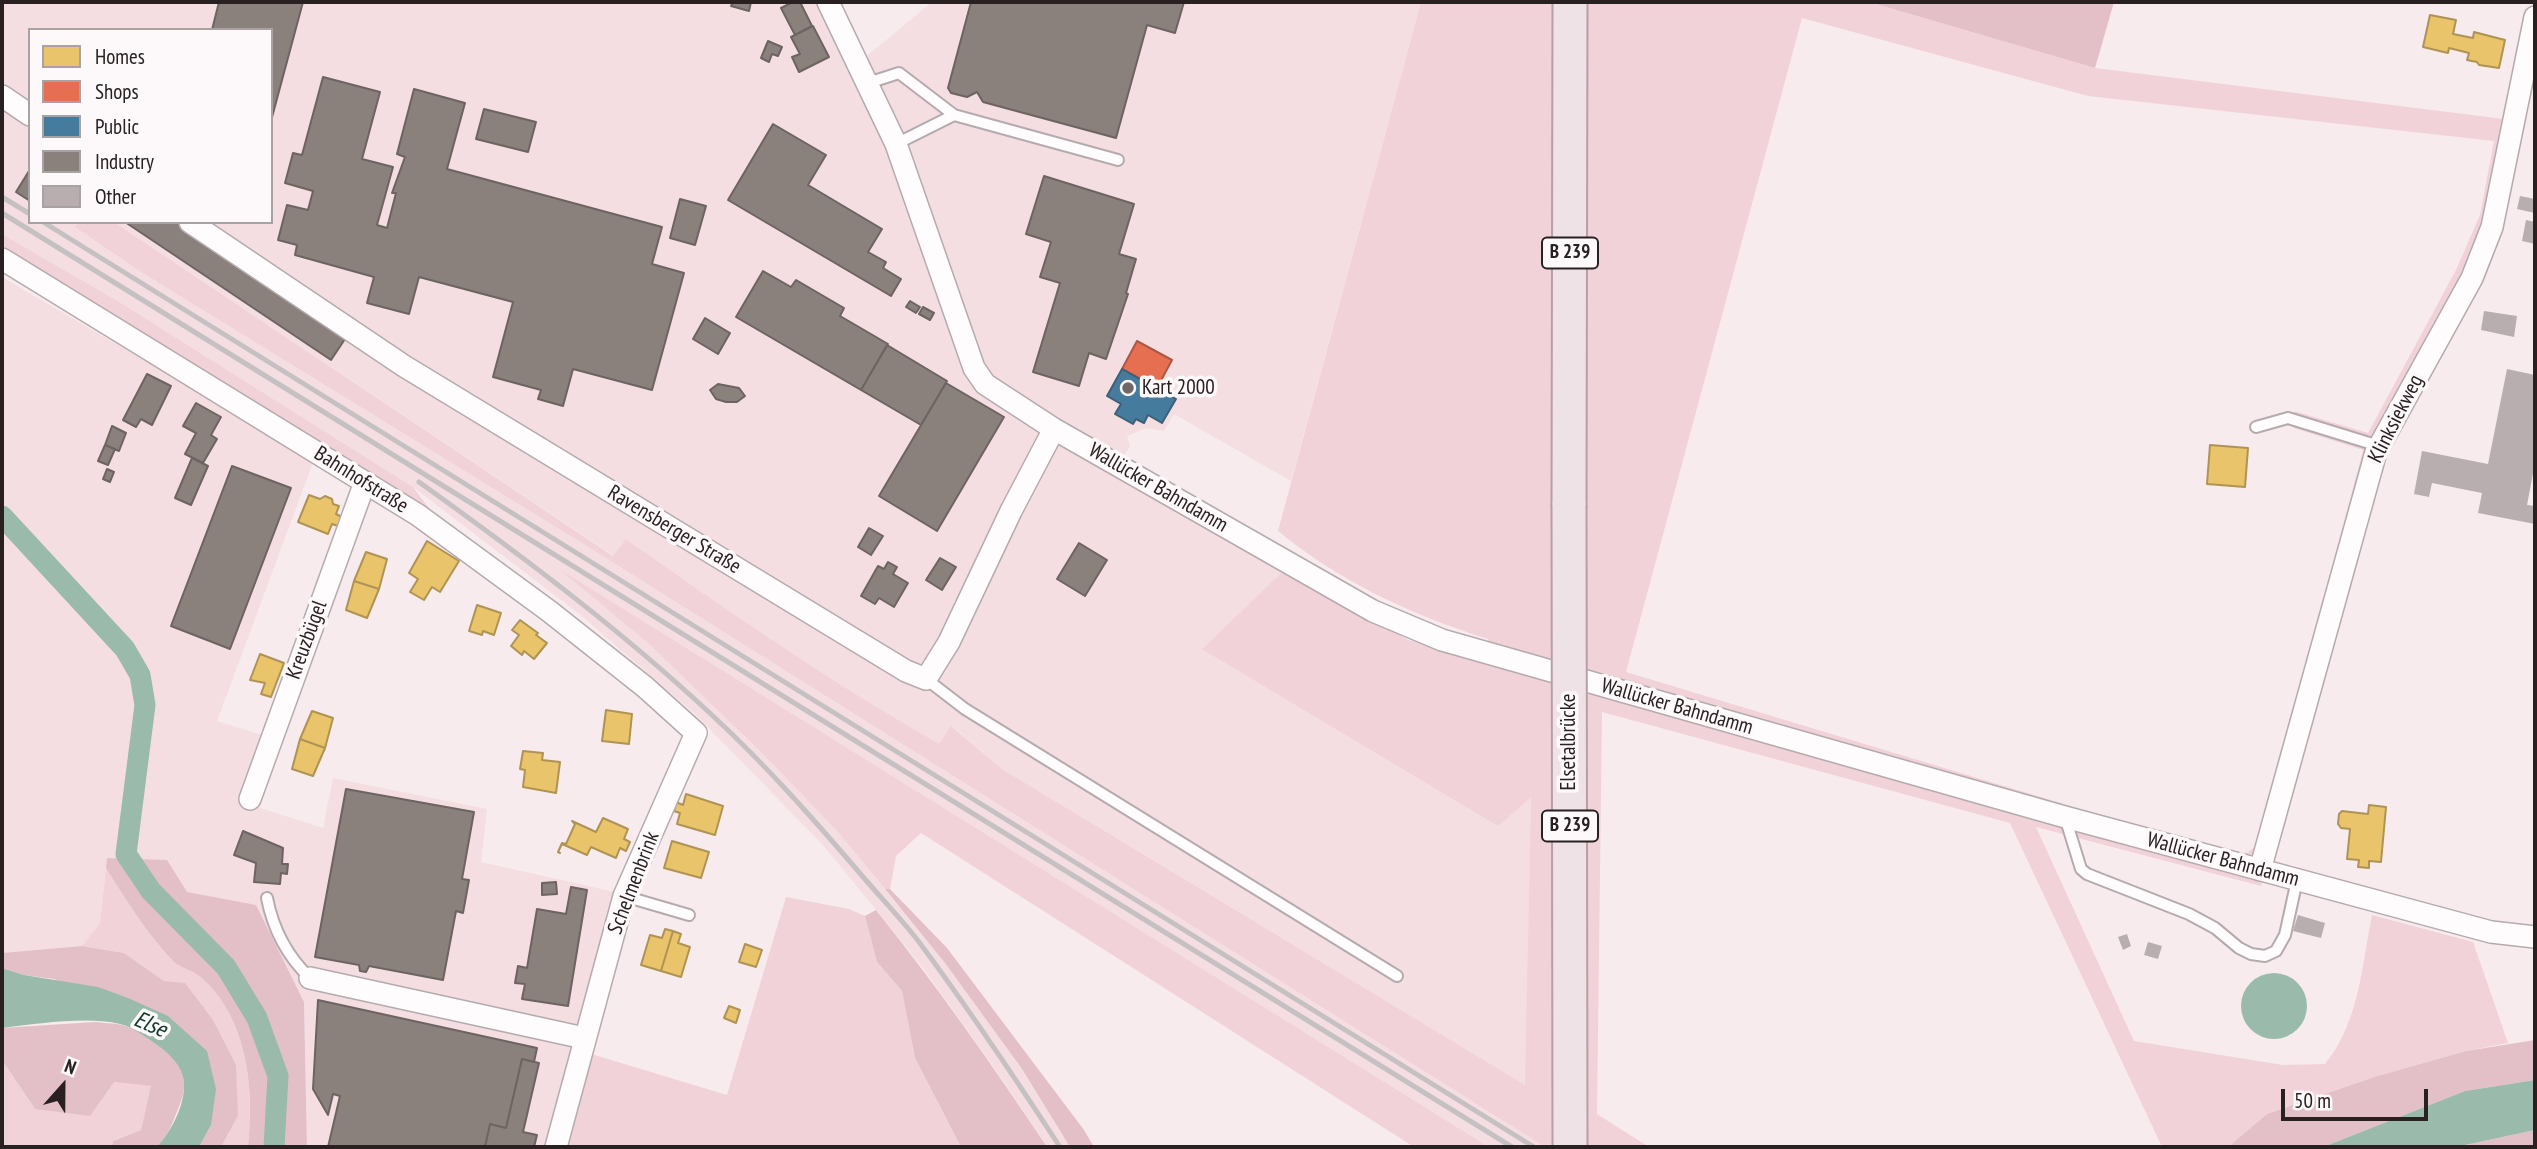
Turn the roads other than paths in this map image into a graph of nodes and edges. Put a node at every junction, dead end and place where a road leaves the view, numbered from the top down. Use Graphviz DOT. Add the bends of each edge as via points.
graph roads {
  1 [pos="828,2"];
  2 [pos="1570,2"];
  3 [pos="2535,17"];
  4 [pos="868,83"];
  5 [pos="2,96"];
  6 [pos="28,114"];
  7 [pos="954,116"];
  8 [pos="896,144"];
  9 [pos="1118,160"];
  10 [pos="193,224"];
  11 [pos="2,259"];
  12 [pos="2256,427"];
  13 [pos="1054,429"];
  14 [pos="2379,446"];
  15 [pos="365,482"];
  16 [pos="926,679"];
  17 [pos="696,733"];
  18 [pos="250,799"];
  19 [pos="2065,817"];
  20 [pos="2260,870"];
  21 [pos="2297,880"];
  22 [pos="624,896"];
  23 [pos="267,898"];
  24 [pos="689,915"];
  25 [pos="2535,937"];
  26 [pos="1397,976"];
  27 [pos="310,978"];
  28 [pos="584,1038"];
  29 [pos="556,1147"];
  30 [pos="1570,1147"];
  1 -- 4 [label="street, Wallücker Bahndamm"];
  2 -- 30 [label="main road, Elsetalbrücke / B 239, bridge"];
  3 -- 14 [label="street, Klinksiekweg" via="2492,227 2472,278"];
  4 -- 7 [label="lane" via="899,73"];
  4 -- 8 [label="street, Wallücker Bahndamm"];
  5 -- 6 [label="street"];
  7 -- 8 [label="lane"];
  7 -- 9 [label="lane"];
  8 -- 13 [label="street, Wallücker Bahndamm" via="974,368 985,384"];
  10 -- 16 [label="street, Ravensberger Straße" via="404,366"];
  11 -- 15 [label="street, Bahnhofstraße"];
  12 -- 14 [label="lane" via="2288,418"];
  13 -- 16 [label="street" via="949,642"];
  13 -- 19 [label="street, Wallücker Bahndamm" via="1373,611 1442,640"];
  14 -- 20 [label="street, Klinksiekweg"];
  15 -- 17 [label="street, Bahnhofstraße" via="549,611"];
  15 -- 18 [label="street, Kreuzbügel"];
  16 -- 26 [label="lane" via="965,709"];
  17 -- 22 [label="street, Schelmenbrink"];
  19 -- 20 [label="street, Wallücker Bahndamm"];
  19 -- 21 [label="lane" via="2081,869 2087,874 2189,914 2251,954 2265,956 2276,951 2285,935"];
  20 -- 21 [label="street, Wallücker Bahndamm"];
  21 -- 25 [label="street, Wallücker Bahndamm" via="2491,932"];
  22 -- 24 [label="lane"];
  22 -- 28 [label="street, Schelmenbrink"];
  23 -- 27 [label="lane" via="280,938 295,964"];
  27 -- 28 [label="street"];
  28 -- 29 [label="street, Schelmenbrink"];
}
